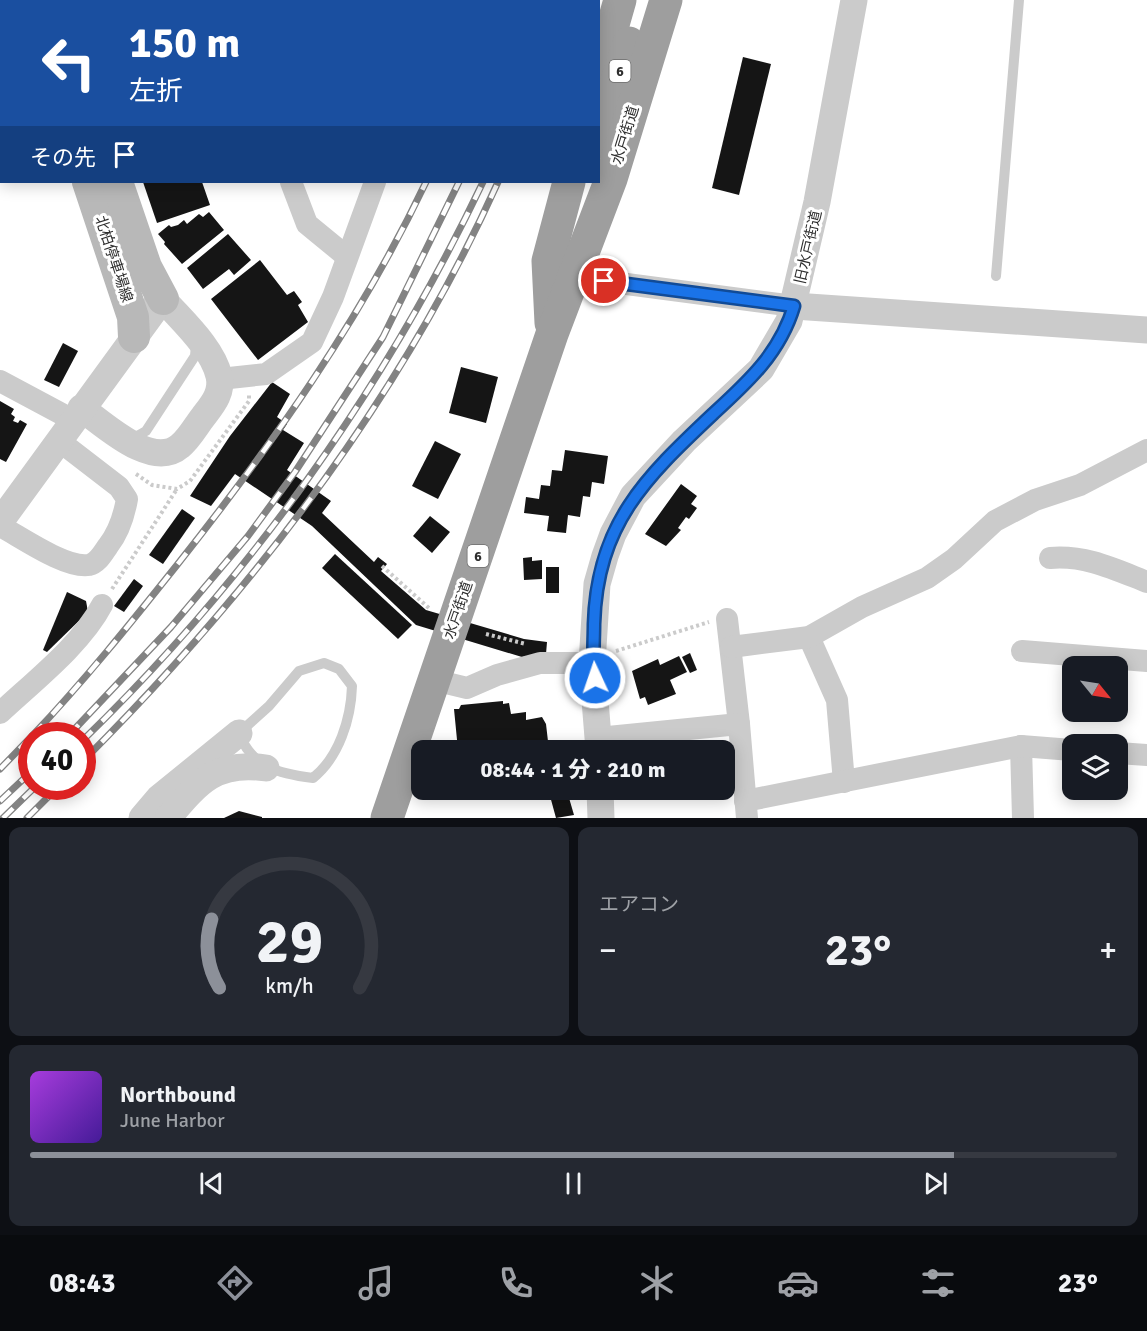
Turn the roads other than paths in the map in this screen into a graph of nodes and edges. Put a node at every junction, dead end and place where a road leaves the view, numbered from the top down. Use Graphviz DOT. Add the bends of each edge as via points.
graph roads {
  1 [pos="620,0"];
  2 [pos="642,0"];
  3 [pos="666,0"];
  4 [pos="854,0"];
  5 [pos="1019,0"];
  6 [pos="600,68"];
  7 [pos="600,136"];
  8 [pos="88,183"];
  9 [pos="117,183"];
  10 [pos="291,183"];
  11 [pos="375,183"];
  12 [pos="569,183"];
  13 [pos="588,183"];
  14 [pos="346,256"];
  15 [pos="996,276"];
  16 [pos="604,281"];
  17 [pos="161,295"];
  18 [pos="794,306"];
  19 [pos="1147,330"];
  20 [pos="552,334"];
  21 [pos="194,336"];
  22 [pos="134,338"];
  23 [pos="220,379"];
  24 [pos="0,381"];
  25 [pos="71,423"];
  26 [pos="128,441"];
  27 [pos="1147,450"];
  28 [pos="0,524"];
  29 [pos="1050,558"];
  30 [pos="1147,582"];
  31 [pos="102,605"];
  32 [pos="727,618"];
  33 [pos="809,637"];
  34 [pos="731,647"];
  35 [pos="1022,651"];
  36 [pos="600,660"];
  37 [pos="1147,661"];
  38 [pos="434,680"];
  39 [pos="0,713"];
  40 [pos="739,724"];
  41 [pos="239,733"];
  42 [pos="599,740"];
  43 [pos="627,740"];
  44 [pos="1021,746"];
  45 [pos="1062,749"];
  46 [pos="1128,754"];
  47 [pos="1147,755"];
  48 [pos="266,768"];
  49 [pos="844,782"];
  50 [pos="600,800"];
  51 [pos="746,810"];
  52 [pos="142,818"];
  53 [pos="168,818"];
  54 [pos="387,818"];
  55 [pos="601,818"];
  56 [pos="1023,818"];
  1 -- 6 [label="highway"];
  2 -- 7 [label="highway, 水戸街道 / 6"];
  3 -- 20 [label="highway, 水戸街道 / 6" via="611,179"];
  4 -- 18 [label="street, 旧水戸街道" via="818,202"];
  5 -- 15 [label="lane"];
  8 -- 22 [label="main road, 北柏停車場線" via="133,317"];
  9 -- 17 [label="main road, 北柏停車場線" via="140,252"];
  10 -- 14 [label="street" via="308,224"];
  11 -- 14 [label="street"];
  12 -- 20 [label="highway" via="548,261"];
  13 -- 20 [label="highway, 水戸街道 / 6"];
  14 -- 23 [label="street" via="312,342 266,374"];
  16 -- 18 [label="street"];
  17 -- 21 [label="street"];
  17 -- 22 [label="street"];
  18 -- 19 [label="street"];
  18 -- 36 [label="street, 旧水戸街道" via="783,336 761,369 684,441 633,496 613,534 597,584"];
  20 -- 38 [label="highway, 水戸街道 / 6"];
  21 -- 23 [label="street"];
  21 -- 26 [label="lane" via="195,356 188,368 146,431"];
  22 -- 25 [label="street"];
  23 -- 26 [label="street" via="217,397 181,446 159,455"];
  24 -- 25 [label="street"];
  25 -- 26 [label="street"];
  25 -- 28 [label="street"];
  25 -- 28 [label="street" via="128,499 112,540 96,562 69,563"];
  27 -- 33 [label="street" via="995,521 927,578 862,607"];
  29 -- 30 [label="street" via="1073,556 1095,561"];
  31 -- 39 [label="street" via="56,660"];
  32 -- 34 [label="street"];
  33 -- 34 [label="street"];
  33 -- 49 [label="street" via="837,700"];
  34 -- 40 [label="street"];
  35 -- 37 [label="street"];
  36 -- 38 [label="street" via="540,663 467,688"];
  36 -- 42 [label="street, 旧水戸街道"];
  38 -- 54 [label="highway, 水戸街道 / 6"];
  40 -- 43 [label="street"];
  40 -- 51 [label="street"];
  41 -- 48 [label="lane" via="243,746"];
  41 -- 48 [label="lane" via="299,671 324,663 348,678 352,686 351,708 325,768 313,778"];
  41 -- 52 [label="street" via="159,798"];
  44 -- 45 [label="street"];
  44 -- 49 [label="street"];
  44 -- 56 [label="street"];
  46 -- 47 [label="street"];
  48 -- 53 [label="street" via="223,768 200,784"];
  49 -- 51 [label="street"];
  50 -- 55 [label="street"];
}
